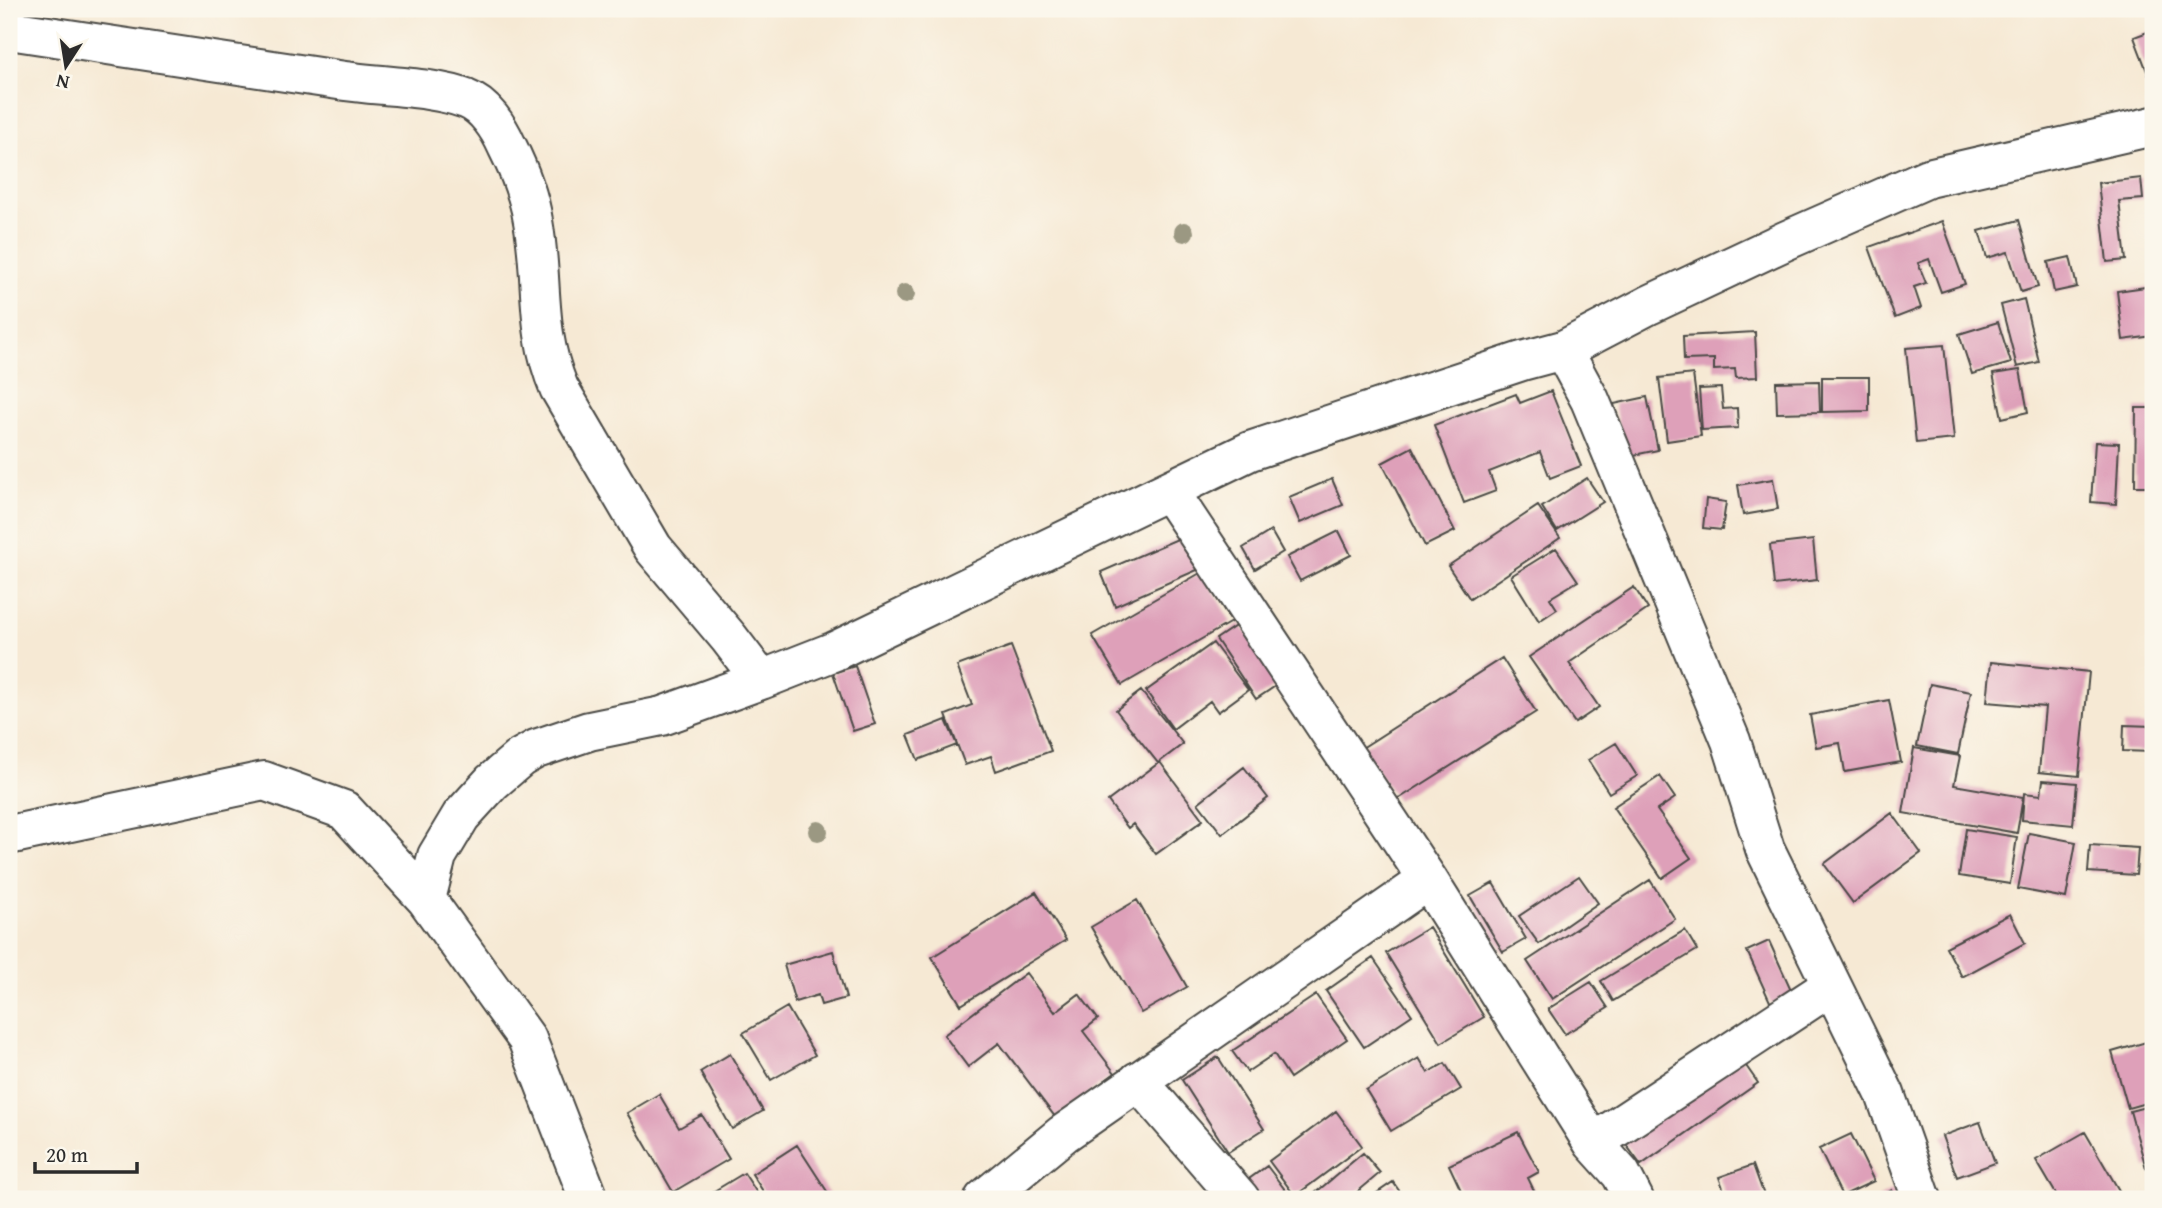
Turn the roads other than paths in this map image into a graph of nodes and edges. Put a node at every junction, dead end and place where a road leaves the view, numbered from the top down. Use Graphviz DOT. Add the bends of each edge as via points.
graph roads {
  1 [pos="9,30"];
  2 [pos="2153,126"];
  3 [pos="1563,350"];
  4 [pos="1169,491"];
  5 [pos="761,680"];
  6 [pos="9,835"];
  7 [pos="1427,880"];
  8 [pos="426,900"];
  9 [pos="1831,986"];
  10 [pos="1138,1082"];
  11 [pos="1593,1143"];
  12 [pos="589,1199"];
  13 [pos="984,1199"];
  14 [pos="1240,1199"];
  15 [pos="1634,1199"];
  16 [pos="1922,1199"];
  1 -- 5 [label="street" via="450,95 482,108 507,144 529,198 541,325 559,388 653,548"];
  2 -- 3 [label="street" via="1928,178 1698,282"];
  3 -- 4 [label="street" via="1250,451"];
  3 -- 9 [label="street" via="1590,400 1731,741 1765,849"];
  4 -- 5 [label="street" via="835,651"];
  4 -- 7 [label="street"];
  5 -- 8 [label="street" via="662,716 568,736 520,758 461,816 437,856"];
  6 -- 8 [label="street" via="264,781 344,810"];
  7 -- 10 [label="street"];
  7 -- 11 [label="street"];
  8 -- 12 [label="street" via="527,1039"];
  9 -- 11 [label="street"];
  9 -- 16 [label="street" via="1885,1094"];
  10 -- 13 [label="street" via="1063,1134"];
  10 -- 14 [label="street"];
  11 -- 15 [label="street" via="1621,1174"];
}
